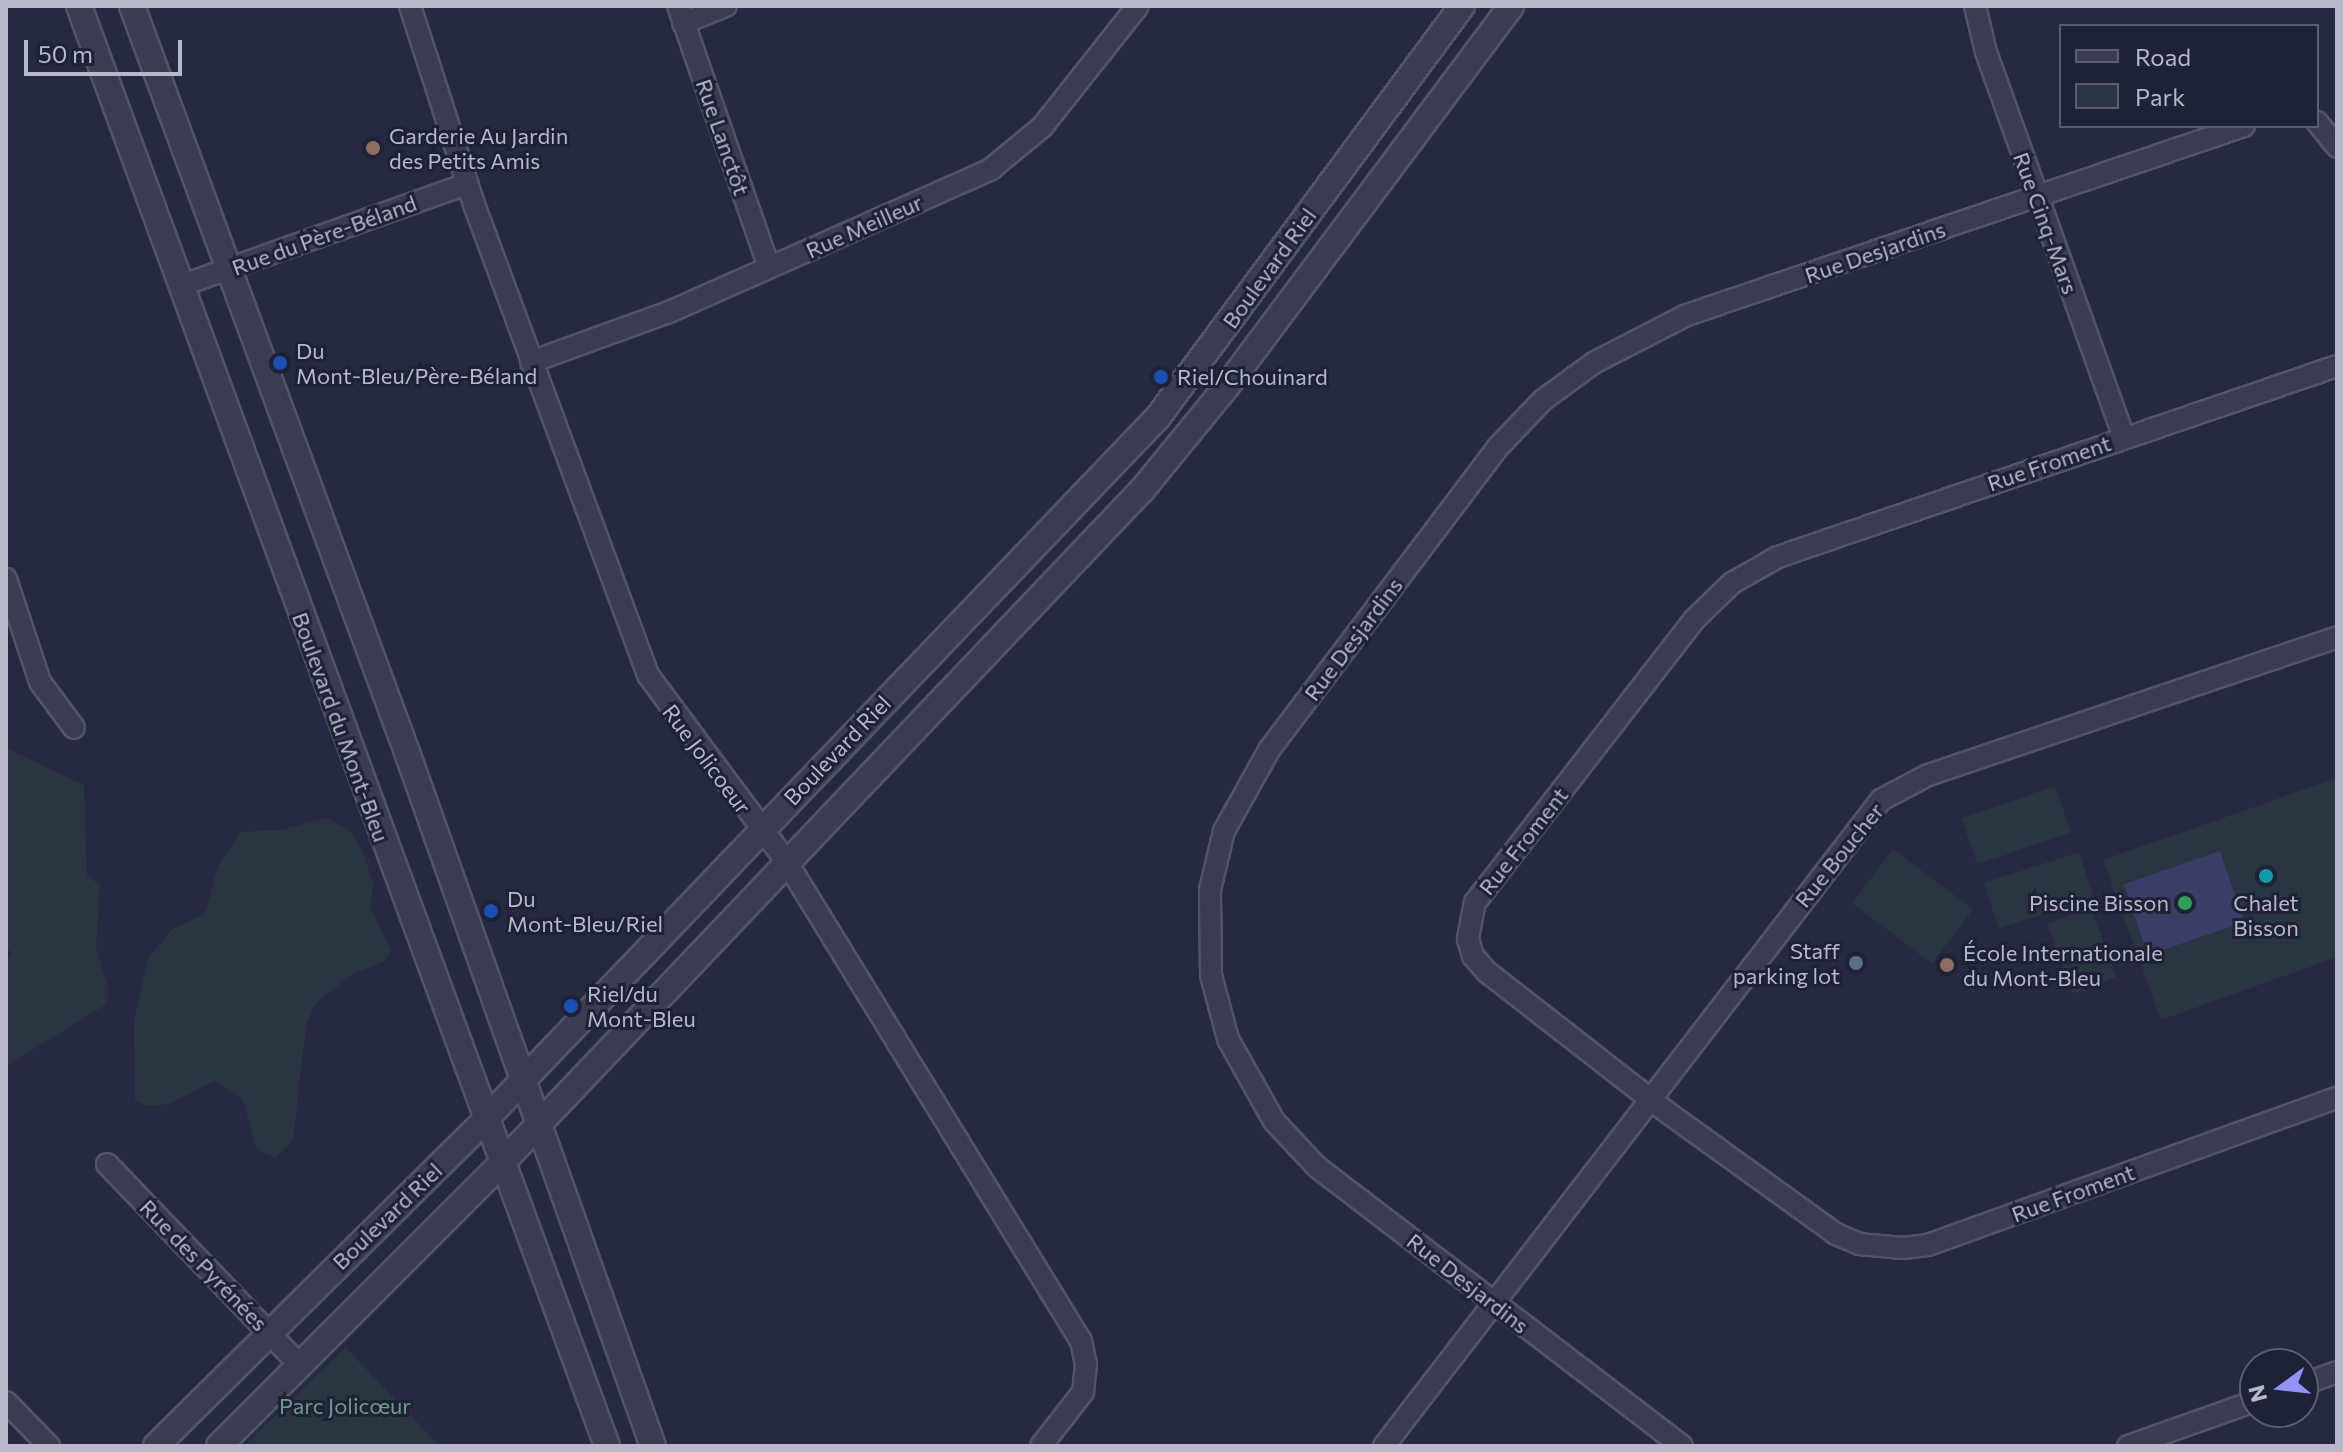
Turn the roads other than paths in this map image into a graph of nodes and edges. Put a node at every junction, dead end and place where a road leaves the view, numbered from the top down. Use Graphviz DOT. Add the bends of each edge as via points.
graph roads {
  1 [pos="79,6"];
  2 [pos="132,6"];
  3 [pos="410,6"];
  4 [pos="726,6"];
  5 [pos="1138,6"];
  6 [pos="1462,6"];
  7 [pos="1511,6"];
  8 [pos="1975,6"];
  9 [pos="681,15"];
  10 [pos="2319,124"];
  11 [pos="2238,128"];
  12 [pos="2337,147"];
  13 [pos="467,184"];
  14 [pos="2036,197"];
  15 [pos="769,268"];
  16 [pos="227,269"];
  17 [pos="180,286"];
  18 [pos="531,362"];
  19 [pos="1199,363"];
  20 [pos="2337,366"];
  21 [pos="1227,386"];
  22 [pos="2124,437"];
  23 [pos="6,579"];
  24 [pos="2337,637"];
  25 [pos="74,728"];
  26 [pos="760,831"];
  27 [pos="786,861"];
  28 [pos="523,1080"];
  29 [pos="2337,1098"];
  30 [pos="1651,1099"];
  31 [pos="485,1120"];
  32 [pos="538,1126"];
  33 [pos="107,1164"];
  34 [pos="501,1164"];
  35 [pos="1493,1302"];
  36 [pos="268,1332"];
  37 [pos="301,1366"];
  38 [pos="6,1402"];
  39 [pos="2239,1407"];
  40 [pos="49,1446"];
  41 [pos="156,1446"];
  42 [pos="219,1446"];
  43 [pos="607,1446"];
  44 [pos="653,1446"];
  45 [pos="1041,1446"];
  46 [pos="1384,1446"];
  47 [pos="1682,1446"];
  48 [pos="2128,1446"];
  1 -- 17 [label="street, Boulevard du Mont-Bleu"];
  2 -- 16 [label="street"];
  3 -- 13 [label="street, Rue Jolicoeur"];
  4 -- 9 [label="street"];
  5 -- 15 [label="street, Rue Meilleur" via="1019,150 964,182"];
  6 -- 19 [label="street, Boulevard Riel"];
  7 -- 21 [label="street, Boulevard Riel"];
  8 -- 14 [label="street, Rue Cinq-Mars"];
  9 -- 15 [label="street, Rue Lanctôt"];
  10 -- 12 [label="street"];
  11 -- 14 [label="street, Rue Desjardins"];
  13 -- 16 [label="street, Rue du Père-Béland"];
  13 -- 18 [label="street, Rue Jolicoeur"];
  14 -- 22 [label="street, Rue Cinq-Mars"];
  14 -- 35 [label="street, Rue Desjardins" via="1687,315 1627,344 1551,394 1497,448 1269,750 1235,805 1214,860 1209,945 1218,1009 1240,1066 1295,1147"];
  15 -- 18 [label="street, Rue Meilleur"];
  16 -- 17 [label="street, Rue du Père-Béland"];
  16 -- 28 [label="street"];
  17 -- 31 [label="street, Boulevard du Mont-Bleu"];
  18 -- 26 [label="street, Rue Jolicoeur" via="648,675"];
  19 -- 21 [label="street"];
  19 -- 26 [label="street, Boulevard Riel" via="1113,465"];
  20 -- 22 [label="street, Rue Froment"];
  21 -- 27 [label="street, Boulevard Riel" via="1122,511"];
  22 -- 30 [label="street, Rue Froment" via="1778,557 1732,583 1694,620 1475,902 1469,920 1473,956"];
  23 -- 25 [label="street" via="40,682"];
  24 -- 30 [label="street, Rue Boucher" via="1942,769 1881,800"];
  26 -- 27 [label="street, Rue Jolicoeur"];
  26 -- 28 [label="street, Boulevard Riel"];
  27 -- 32 [label="street, Boulevard Riel"];
  27 -- 45 [label="street, Rue Jolicoeur" via="1081,1341 1086,1364 1083,1392"];
  28 -- 31 [label="street, Boulevard Riel"];
  28 -- 32 [label="street"];
  29 -- 30 [label="street, Rue Froment" via="1928,1245 1903,1248 1859,1244 1836,1234"];
  30 -- 35 [label="street, Rue Boucher"];
  31 -- 34 [label="street, Boulevard du Mont-Bleu"];
  31 -- 36 [label="street, Boulevard Riel"];
  32 -- 34 [label="street, Boulevard Riel"];
  32 -- 44 [label="street"];
  33 -- 36 [label="street, Rue des Pyrénées"];
  34 -- 37 [label="street, Boulevard Riel"];
  34 -- 43 [label="street, Boulevard du Mont-Bleu"];
  35 -- 46 [label="street, Rue Boucher"];
  35 -- 47 [label="street, Rue Desjardins"];
  36 -- 37 [label="street, Rue des Pyrénées"];
  36 -- 41 [label="street, Boulevard Riel"];
  37 -- 42 [label="street, Boulevard Riel"];
  38 -- 40 [label="street"];
  39 -- 48 [label="street"];
}
